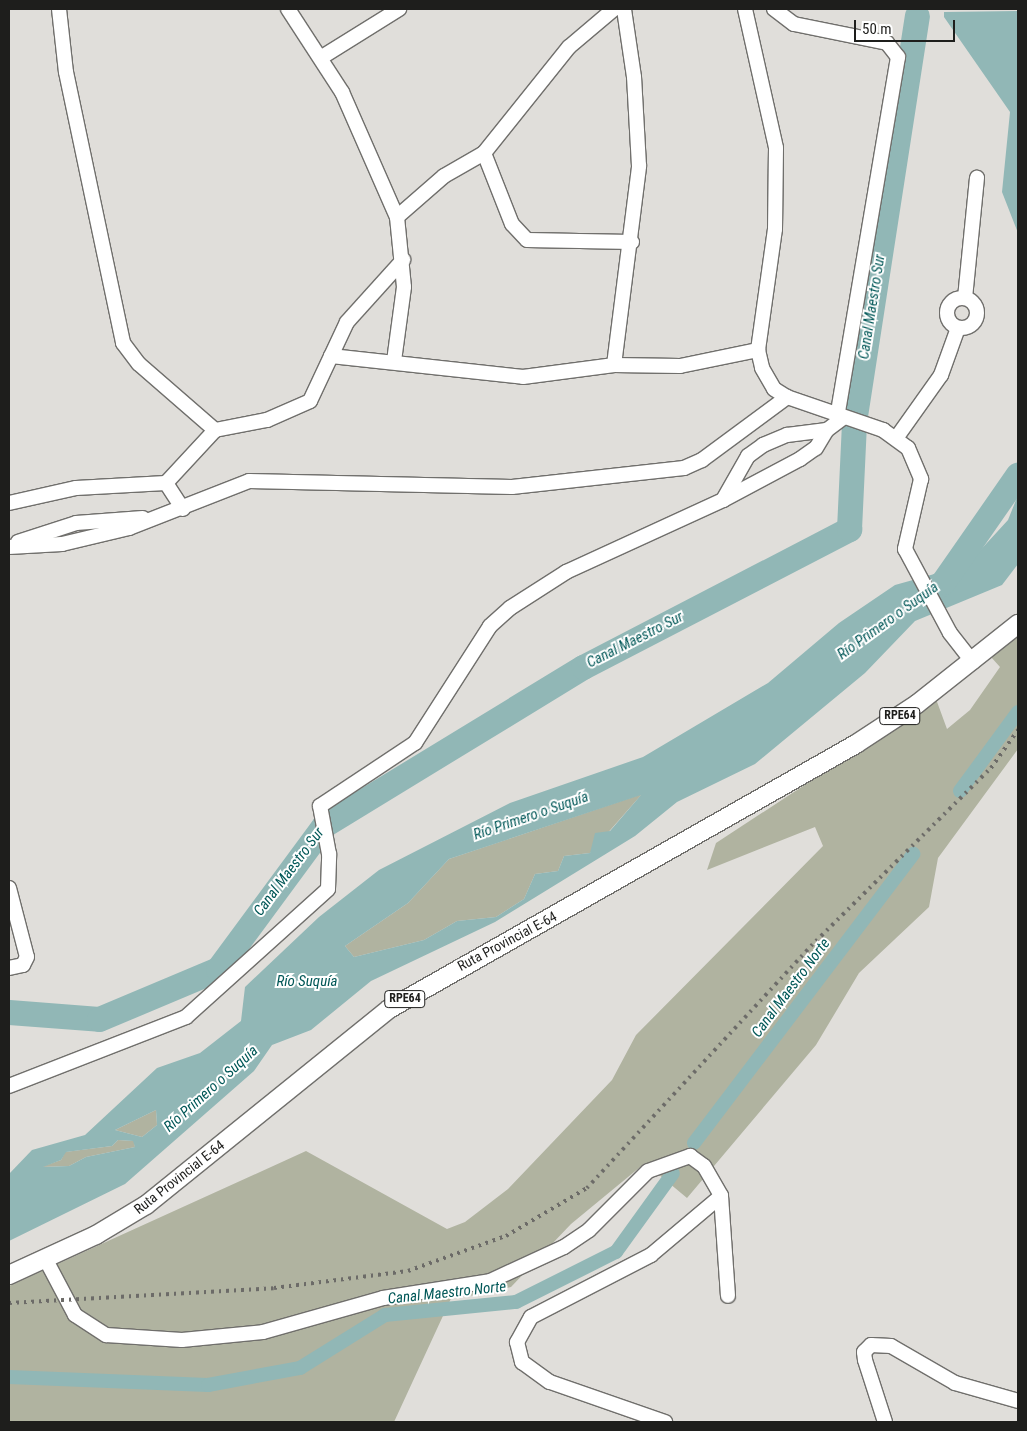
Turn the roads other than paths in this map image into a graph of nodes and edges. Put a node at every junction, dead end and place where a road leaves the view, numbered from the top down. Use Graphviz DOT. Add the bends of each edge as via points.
graph roads {
  1 [pos="59,9"];
  2 [pos="288,9"];
  3 [pos="399,9"];
  4 [pos="614,9"];
  5 [pos="624,9"];
  6 [pos="745,9"];
  7 [pos="774,9"];
  8 [pos="322,57"];
  9 [pos="484,153"];
  10 [pos="977,178"];
  11 [pos="397,217"];
  12 [pos="632,242"];
  13 [pos="403,260"];
  14 [pos="965,298"];
  15 [pos="958,328"];
  16 [pos="758,350"];
  17 [pos="331,356"];
  18 [pos="394,361"];
  19 [pos="614,364"];
  20 [pos="787,397"];
  21 [pos="840,417"];
  22 [pos="215,430"];
  23 [pos="827,430"];
  24 [pos="897,437"];
  25 [pos="166,483"];
  26 [pos="723,500"];
  27 [pos="9,503"];
  28 [pos="183,509"];
  29 [pos="9,546"];
  30 [pos="1018,624"];
  31 [pos="973,662"];
  32 [pos="9,888"];
  33 [pos="9,968"];
  34 [pos="9,1086"];
  35 [pos="721,1196"];
  36 [pos="46,1260"];
  37 [pos="9,1275"];
  38 [pos="728,1296"];
  39 [pos="1018,1401"];
  40 [pos="665,1422"];
  41 [pos="885,1422"];
  1 -- 22 [label="street" via="66,72 123,342 139,364"];
  2 -- 8 [label="street"];
  3 -- 8 [label="street"];
  4 -- 9 [label="street" via="568,47"];
  5 -- 12 [label="street" via="634,77 639,166"];
  6 -- 16 [label="street" via="776,148 776,229"];
  7 -- 21 [label="street" via="794,24 887,43 898,57"];
  8 -- 11 [label="street"];
  9 -- 11 [label="street" via="444,176"];
  9 -- 12 [label="street" via="512,224 527,240"];
  10 -- 14 [label="street"];
  11 -- 13 [label="street"];
  12 -- 19 [label="street"];
  13 -- 17 [label="street" via="347,322"];
  13 -- 18 [label="street"];
  14 -- 15 [label="street" via="948,307 947,317"];
  14 -- 15 [label="street" via="973,303 976,316 967,327"];
  15 -- 24 [label="street" via="941,375"];
  16 -- 19 [label="street" via="663,368"];
  16 -- 20 [label="street" via="766,379"];
  17 -- 18 [label="street"];
  17 -- 22 [label="street" via="319,391 310,401 267,420"];
  18 -- 19 [label="street" via="523,377"];
  20 -- 21 [label="street"];
  20 -- 28 [label="street" via="702,460 654,474 512,487 263,480 236,485"];
  21 -- 23 [label="street"];
  21 -- 24 [label="street"];
  22 -- 25 [label="street"];
  23 -- 26 [label="street" via="816,448 800,459"];
  23 -- 26 [label="street" via="788,435 763,445 748,456"];
  24 -- 31 [label="street" via="916,459 921,479 905,534 907,556 950,633"];
  25 -- 27 [label="street" via="76,488"];
  25 -- 28 [label="street"];
  26 -- 34 [label="street" via="566,572 490,626 415,743 320,806 328,854 328,889 199,1007 160,1028"];
  28 -- 29 [label="street" via="79,541"];
  30 -- 31 [label="main road, Ruta Provincial E-64 / RPE64"];
  31 -- 36 [label="main road, Ruta Provincial E-64 / RPE64" via="890,724 823,764 388,1009 168,1188 123,1219"];
  32 -- 33 [label="street" via="27,957 23,965"];
  35 -- 36 [label="street" via="704,1166 690,1156 664,1162 648,1171 589,1230 490,1280 383,1298 303,1324 221,1338 131,1340 106,1335 75,1314"];
  35 -- 38 [label="street"];
  35 -- 40 [label="street" via="651,1255 531,1317 518,1334 522,1362 550,1382"];
  36 -- 37 [label="main road, Ruta Provincial E-64 / RPE64"];
  39 -- 41 [label="street" via="955,1383 891,1346 872,1345 864,1352 865,1360"];
}
